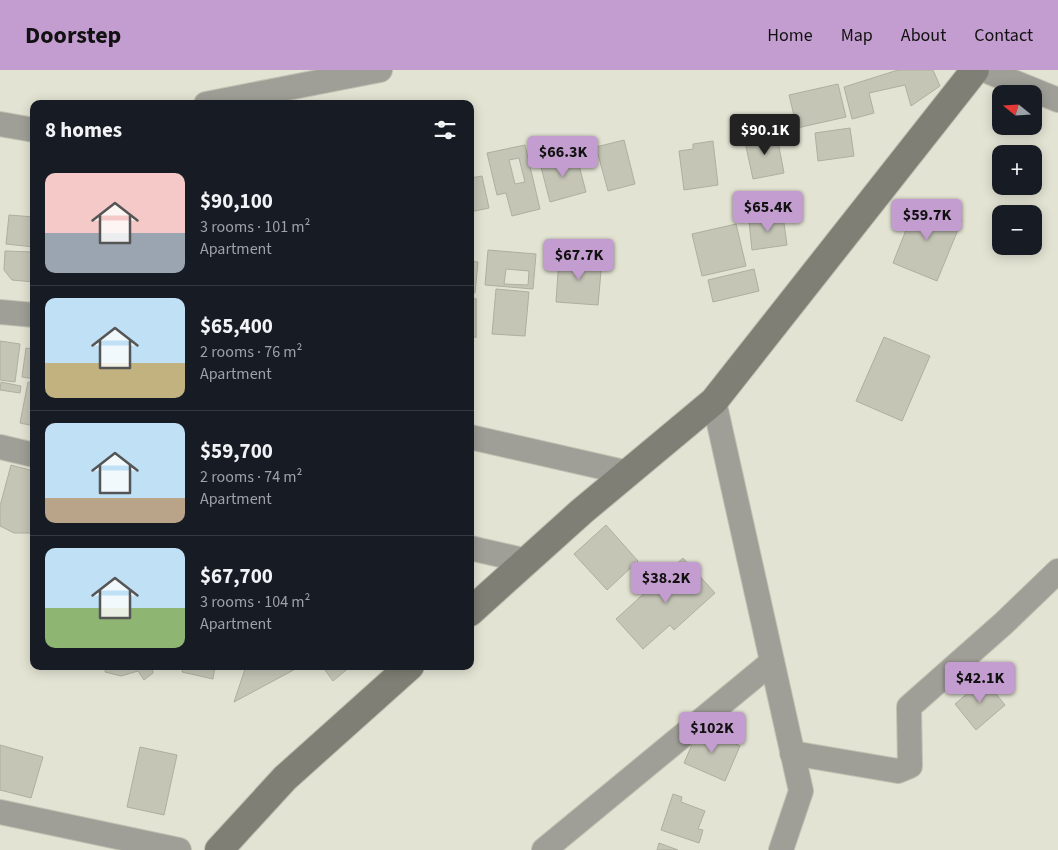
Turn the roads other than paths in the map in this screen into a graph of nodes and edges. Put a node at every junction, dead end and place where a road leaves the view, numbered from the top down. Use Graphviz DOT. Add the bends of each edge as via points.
graph roads {
  1 [pos="380,70"];
  2 [pos="976,70"];
  3 [pos="984,70"];
  4 [pos="226,100"];
  5 [pos="1058,100"];
  6 [pos="0,124"];
  7 [pos="30,129"];
  8 [pos="0,312"];
  9 [pos="30,315"];
  10 [pos="714,401"];
  11 [pos="474,438"];
  12 [pos="0,447"];
  13 [pos="30,454"];
  14 [pos="628,473"];
  15 [pos="474,549"];
  16 [pos="527,561"];
  17 [pos="1058,571"];
  18 [pos="474,608"];
  19 [pos="772,662"];
  20 [pos="406,670"];
  21 [pos="792,753"];
  22 [pos="0,812"];
  23 [pos="179,850"];
  24 [pos="219,850"];
  25 [pos="544,850"];
  26 [pos="781,850"];
  1 -- 4 [label="street"];
  2 -- 10 [label="street"];
  3 -- 5 [label="street"];
  6 -- 7 [label="street"];
  8 -- 9 [label="street"];
  10 -- 14 [label="street"];
  10 -- 19 [label="street"];
  11 -- 14 [label="street"];
  12 -- 13 [label="street"];
  14 -- 16 [label="street"];
  15 -- 16 [label="street"];
  16 -- 18 [label="street"];
  17 -- 21 [label="street" via="1004,624 908,707 910,766 898,771"];
  19 -- 21 [label="street"];
  19 -- 25 [label="street"];
  20 -- 24 [label="street" via="285,778"];
  21 -- 26 [label="street" via="801,791"];
  22 -- 23 [label="street"];
}
